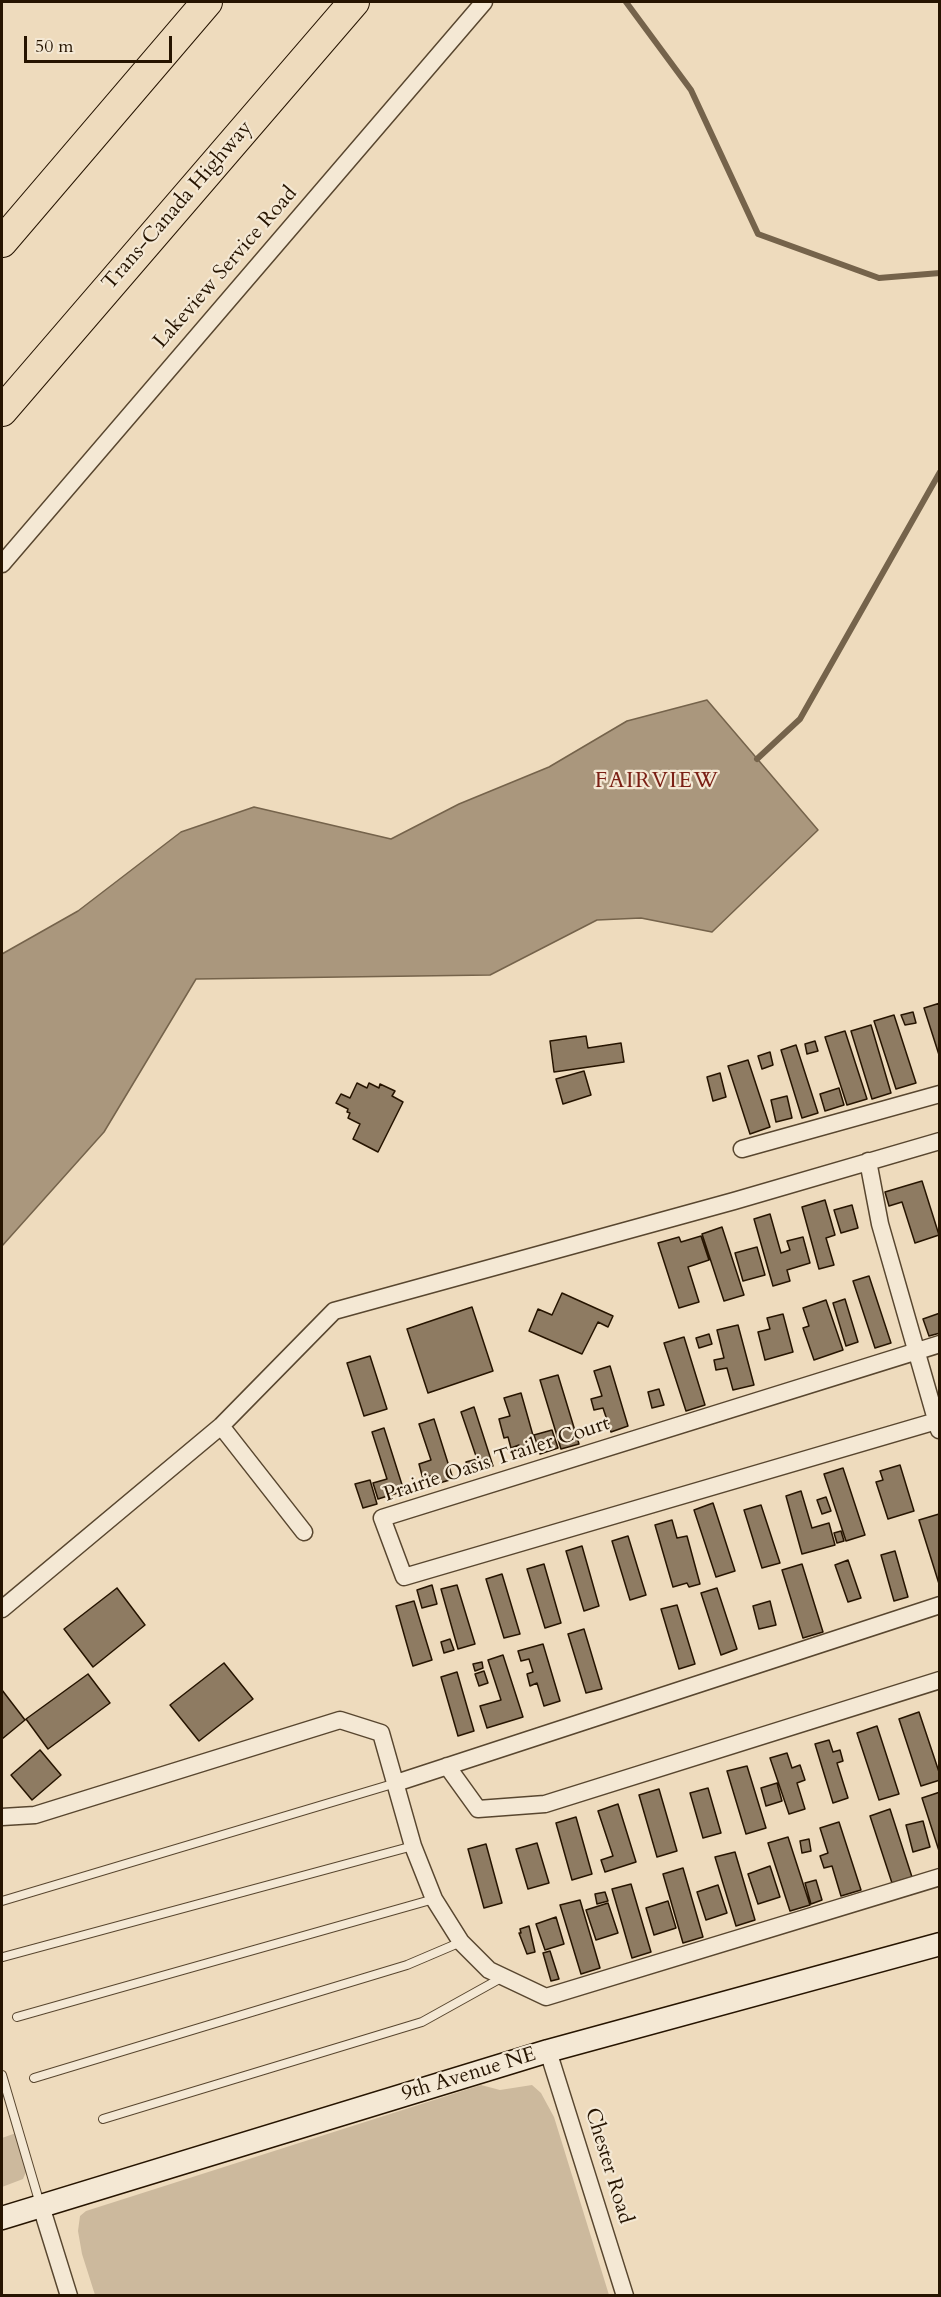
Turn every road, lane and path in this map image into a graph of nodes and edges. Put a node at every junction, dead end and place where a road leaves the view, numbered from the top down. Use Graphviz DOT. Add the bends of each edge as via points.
graph roads {
  1 [pos="207,2"];
  2 [pos="354,2"];
  3 [pos="484,2"];
  4 [pos="2,243"];
  5 [pos="2,411"];
  6 [pos="2,564"];
  7 [pos="939,1094"];
  8 [pos="939,1141"];
  9 [pos="742,1149"];
  10 [pos="867,1161"];
  11 [pos="939,1344"];
  12 [pos="917,1351"];
  13 [pos="939,1424"];
  14 [pos="221,1426"];
  15 [pos="304,1532"];
  16 [pos="939,1605"];
  17 [pos="2,1609"];
  18 [pos="939,1680"];
  19 [pos="447,1766"];
  20 [pos="396,1783"];
  21 [pos="2,1817"];
  22 [pos="413,1846"];
  23 [pos="939,1877"];
  24 [pos="434,1899"];
  25 [pos="2,1901"];
  26 [pos="461,1942"];
  27 [pos="939,1944"];
  28 [pos="3,1957"];
  29 [pos="503,1977"];
  30 [pos="17,2017"];
  31 [pos="548,2051"];
  32 [pos="2,2075"];
  33 [pos="34,2078"];
  34 [pos="103,2119"];
  35 [pos="41,2206"];
  36 [pos="2,2218"];
  37 [pos="69,2295"];
  38 [pos="625,2295"];
  1 -- 4 [label="highway"];
  2 -- 5 [label="highway, Trans-Canada Highway"];
  3 -- 6 [label="street, Lakeview Service Road"];
  7 -- 9 [label="street"];
  8 -- 10 [label="street"];
  10 -- 12 [label="street" via="880,1224"];
  10 -- 14 [label="street" via="334,1311"];
  11 -- 12 [label="street, Prairie Oasis Trailer Court"];
  12 -- 13 [label="street"];
  12 -- 13 [label="street, Prairie Oasis Trailer Court" via="382,1518 404,1577"];
  14 -- 15 [label="street"];
  14 -- 17 [label="street"];
  16 -- 19 [label="street"];
  18 -- 19 [label="street" via="545,1804 478,1809"];
  19 -- 20 [label="street"];
  20 -- 21 [label="street" via="381,1733 340,1720 35,1815"];
  20 -- 22 [label="street"];
  20 -- 25 [label="lane"];
  22 -- 24 [label="street"];
  22 -- 28 [label="lane"];
  23 -- 29 [label="street" via="546,1997"];
  24 -- 26 [label="street"];
  24 -- 30 [label="lane"];
  26 -- 29 [label="street" via="489,1970"];
  26 -- 33 [label="lane" via="407,1965"];
  27 -- 31 [label="street, 9th Avenue NE"];
  29 -- 34 [label="lane" via="422,2022"];
  31 -- 35 [label="street, 9th Avenue NE"];
  31 -- 38 [label="street, Chester Road"];
  32 -- 35 [label="lane"];
  35 -- 36 [label="street, 9th Avenue NE"];
  35 -- 37 [label="street"];
}
